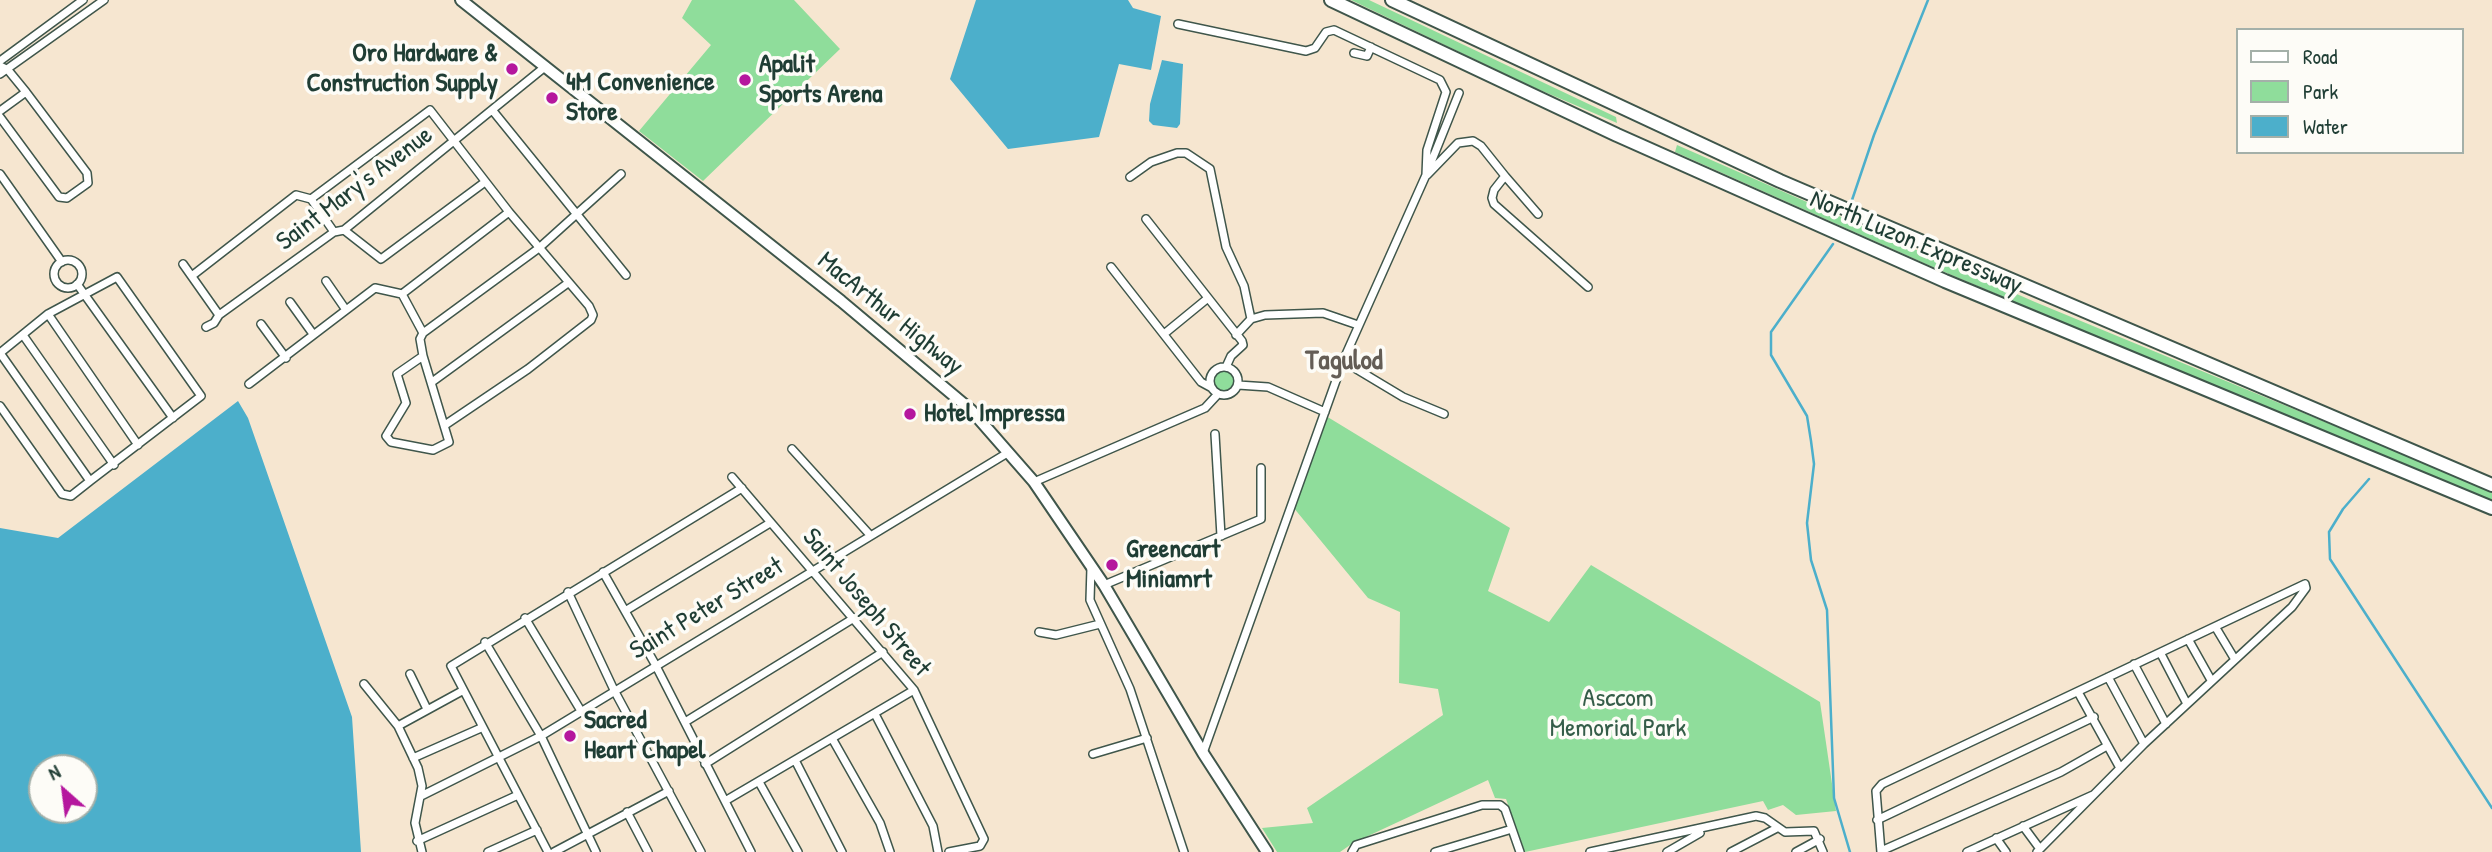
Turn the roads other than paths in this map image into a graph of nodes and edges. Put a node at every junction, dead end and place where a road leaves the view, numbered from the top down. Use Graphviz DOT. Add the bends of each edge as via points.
graph roads {
  1 [pos="83,0"];
  2 [pos="104,0"];
  3 [pos="461,0"];
  4 [pos="1331,0"];
  5 [pos="1391,0"];
  6 [pos="1178,24"];
  7 [pos="1371,47"];
  8 [pos="1354,53"];
  9 [pos="546,66"];
  10 [pos="2,68"];
  11 [pos="26,92"];
  12 [pos="1459,93"];
  13 [pos="0,111"];
  14 [pos="493,111"];
  15 [pos="0,117"];
  16 [pos="454,142"];
  17 [pos="0,174"];
  18 [pos="621,174"];
  19 [pos="1426,176"];
  20 [pos="1505,176"];
  21 [pos="1130,177"];
  22 [pos="485,182"];
  23 [pos="311,199"];
  24 [pos="509,212"];
  25 [pos="576,214"];
  26 [pos="1538,215"];
  27 [pos="1146,219"];
  28 [pos="344,230"];
  29 [pos="334,232"];
  30 [pos="539,248"];
  31 [pos="62,262"];
  32 [pos="183,264"];
  33 [pos="1111,267"];
  34 [pos="192,275"];
  35 [pos="626,275"];
  36 [pos="326,281"];
  37 [pos="568,282"];
  38 [pos="77,284"];
  39 [pos="1588,288"];
  40 [pos="402,294"];
  41 [pos="83,295"];
  42 [pos="1208,298"];
  43 [pos="290,302"];
  44 [pos="346,310"];
  45 [pos="48,314"];
  46 [pos="219,315"];
  47 [pos="1251,319"];
  48 [pos="261,324"];
  49 [pos="1358,325"];
  50 [pos="206,327"];
  51 [pos="423,333"];
  52 [pos="313,334"];
  53 [pos="1164,334"];
  54 [pos="23,335"];
  55 [pos="1237,335"];
  56 [pos="0,353"];
  57 [pos="423,356"];
  58 [pos="286,358"];
  59 [pos="1343,360"];
  60 [pos="1226,367"];
  61 [pos="432,382"];
  62 [pos="249,384"];
  63 [pos="1238,385"];
  64 [pos="1215,391"];
  65 [pos="0,406"];
  66 [pos="1325,412"];
  67 [pos="1444,414"];
  68 [pos="173,418"];
  69 [pos="445,425"];
  70 [pos="1215,434"];
  71 [pos="138,445"];
  72 [pos="792,449"];
  73 [pos="1010,451"];
  74 [pos="114,465"];
  75 [pos="1261,468"];
  76 [pos="732,477"];
  77 [pos="90,481"];
  78 [pos="1034,482"];
  79 [pos="2492,485"];
  80 [pos="742,488"];
  81 [pos="2492,508"];
  82 [pos="771,523"];
  83 [pos="870,535"];
  84 [pos="1221,536"];
  85 [pos="1091,566"];
  86 [pos="811,571"];
  87 [pos="603,572"];
  88 [pos="1104,585"];
  89 [pos="568,592"];
  90 [pos="625,611"];
  91 [pos="525,618"];
  92 [pos="854,618"];
  93 [pos="1100,624"];
  94 [pos="2216,628"];
  95 [pos="1039,632"];
  96 [pos="2188,639"];
  97 [pos="485,642"];
  98 [pos="883,652"];
  99 [pos="2161,654"];
  100 [pos="2234,658"];
  101 [pos="655,664"];
  102 [pos="2134,664"];
  103 [pos="410,674"];
  104 [pos="2108,677"];
  105 [pos="2211,680"];
  106 [pos="364,684"];
  107 [pos="614,690"];
  108 [pos="914,690"];
  109 [pos="462,691"];
  110 [pos="2078,692"];
  111 [pos="2187,704"];
  112 [pos="427,709"];
  113 [pos="581,711"];
  114 [pos="875,714"];
  115 [pos="2094,717"];
  116 [pos="685,722"];
  117 [pos="2166,723"];
  118 [pos="398,726"];
  119 [pos="481,728"];
  120 [pos="541,736"];
  121 [pos="1147,738"];
  122 [pos="832,740"];
  123 [pos="2144,744"];
  124 [pos="2107,747"];
  125 [pos="1203,753"];
  126 [pos="1093,754"];
  127 [pos="413,758"];
  128 [pos="498,760"];
  129 [pos="796,761"];
  130 [pos="705,764"];
  131 [pos="2120,768"];
  132 [pos="759,782"];
  133 [pos="669,791"];
  134 [pos="2097,794"];
  135 [pos="518,795"];
  136 [pos="421,796"];
  137 [pos="725,801"];
  138 [pos="627,812"];
  139 [pos="1877,820"];
  140 [pos="2023,826"];
  141 [pos="1512,828"];
  142 [pos="1777,828"];
  143 [pos="1706,829"];
  144 [pos="537,830"];
  145 [pos="586,834"];
  146 [pos="1997,838"];
  147 [pos="1820,839"];
  148 [pos="417,841"];
  149 [pos="2039,851"];
  150 [pos="422,852"];
  151 [pos="488,852"];
  152 [pos="548,852"];
  153 [pos="554,852"];
  154 [pos="596,852"];
  155 [pos="648,852"];
  156 [pos="701,852"];
  157 [pos="751,852"];
  158 [pos="798,852"];
  159 [pos="842,852"];
  160 [pos="890,852"];
  161 [pos="939,852"];
  162 [pos="949,852"];
  163 [pos="1184,852"];
  164 [pos="1268,852"];
  165 [pos="1352,852"];
  166 [pos="1435,852"];
  167 [pos="1520,852"];
  168 [pos="1590,852"];
  169 [pos="1667,852"];
  170 [pos="1731,852"];
  171 [pos="1796,852"];
  172 [pos="1823,852"];
  173 [pos="1881,852"];
  174 [pos="1968,852"];
  175 [pos="2006,852"];
  1 -- 10 [label="street"];
  2 -- 10 [label="street"];
  3 -- 9 [label="highway, MacArthur Highway"];
  4 -- 81 [label="highway, North Luzon Expressway" via="1617,135 1932,275"];
  5 -- 79 [label="highway, North Luzon Expressway" via="1793,186"];
  6 -- 7 [label="street" via="1307,51 1334,30"];
  7 -- 8 [label="street" via="1367,56"];
  7 -- 19 [label="street" via="1444,82 1446,92 1427,150"];
  9 -- 14 [label="street, Saint Mary's Avenue"];
  9 -- 73 [label="highway, MacArthur Highway" via="936,378"];
  10 -- 11 [label="street"];
  11 -- 13 [label="street"];
  11 -- 15 [label="street" via="87,173 89,183 67,198 60,197"];
  12 -- 19 [label="street"];
  14 -- 16 [label="street, Saint Mary's Avenue"];
  14 -- 25 [label="street"];
  16 -- 22 [label="street"];
  16 -- 23 [label="street" via="427,109"];
  16 -- 28 [label="street, Saint Mary's Avenue"];
  17 -- 31 [label="street"];
  18 -- 25 [label="street"];
  19 -- 20 [label="street" via="1458,143 1473,141"];
  19 -- 49 [label="street"];
  20 -- 26 [label="street"];
  20 -- 39 [label="street" via="1494,190 1494,204"];
  21 -- 47 [label="street" via="1151,162 1177,153 1186,153 1210,169 1226,247 1244,286"];
  22 -- 24 [label="street"];
  22 -- 28 [label="street" via="380,259"];
  23 -- 29 [label="street"];
  23 -- 34 [label="street" via="296,195"];
  24 -- 30 [label="street"];
  24 -- 40 [label="street"];
  25 -- 30 [label="street"];
  25 -- 35 [label="street"];
  27 -- 42 [label="street"];
  28 -- 29 [label="street, Saint Mary's Avenue"];
  29 -- 46 [label="street, Saint Mary's Avenue"];
  30 -- 37 [label="street"];
  30 -- 51 [label="street"];
  31 -- 38 [label="street" via="71,260 80,268"];
  31 -- 38 [label="street" via="56,268 57,281 64,287"];
  32 -- 34 [label="street"];
  33 -- 53 [label="street"];
  34 -- 46 [label="street"];
  36 -- 44 [label="street"];
  37 -- 61 [label="street"];
  37 -- 69 [label="street" via="591,309 591,320"];
  38 -- 41 [label="street"];
  40 -- 44 [label="street" via="375,288"];
  40 -- 51 [label="street"];
  41 -- 45 [label="street"];
  41 -- 68 [label="street"];
  41 -- 68 [label="street" via="115,278 122,280 201,393 200,399"];
  42 -- 53 [label="street"];
  42 -- 55 [label="street"];
  43 -- 52 [label="street"];
  44 -- 52 [label="street"];
  45 -- 54 [label="street"];
  45 -- 71 [label="street"];
  46 -- 50 [label="street, Saint Mary's Avenue"];
  47 -- 49 [label="street" via="1315,312"];
  47 -- 55 [label="street"];
  48 -- 58 [label="street"];
  49 -- 59 [label="street"];
  51 -- 57 [label="street"];
  52 -- 58 [label="street"];
  53 -- 64 [label="street" via="1201,382"];
  54 -- 56 [label="street"];
  54 -- 74 [label="street"];
  55 -- 60 [label="street" via="1243,345"];
  56 -- 77 [label="street"];
  57 -- 61 [label="street"];
  57 -- 69 [label="street" via="397,374 405,403 387,439 421,449 443,448 450,443"];
  58 -- 62 [label="street"];
  59 -- 66 [label="street"];
  59 -- 67 [label="street" via="1404,397"];
  60 -- 63 [label="street" via="1238,375"];
  60 -- 64 [label="street" via="1211,375"];
  61 -- 69 [label="street"];
  63 -- 64 [label="street" via="1232,393"];
  63 -- 66 [label="street" via="1268,387"];
  64 -- 78 [label="street" via="1205,408"];
  65 -- 77 [label="street" via="62,494 71,496"];
  66 -- 125 [label="street"];
  68 -- 71 [label="street"];
  70 -- 84 [label="street"];
  71 -- 74 [label="street"];
  72 -- 83 [label="street"];
  73 -- 78 [label="highway, MacArthur Highway"];
  73 -- 83 [label="street, Saint Peter Street"];
  74 -- 77 [label="street"];
  75 -- 84 [label="street" via="1261,519"];
  76 -- 80 [label="street, Saint Joseph Street"];
  78 -- 85 [label="highway, MacArthur Highway"];
  80 -- 82 [label="street, Saint Joseph Street"];
  80 -- 87 [label="street"];
  82 -- 86 [label="street, Saint Joseph Street"];
  82 -- 90 [label="street"];
  83 -- 86 [label="street, Saint Peter Street"];
  84 -- 88 [label="street"];
  85 -- 88 [label="highway, MacArthur Highway"];
  85 -- 93 [label="street" via="1090,600"];
  86 -- 92 [label="street, Saint Joseph Street"];
  86 -- 101 [label="street, Saint Peter Street"];
  87 -- 89 [label="street"];
  87 -- 90 [label="street"];
  88 -- 125 [label="highway, MacArthur Highway"];
  89 -- 91 [label="street"];
  89 -- 107 [label="street"];
  90 -- 101 [label="street"];
  91 -- 97 [label="street"];
  91 -- 113 [label="street"];
  92 -- 98 [label="street, Saint Joseph Street"];
  92 -- 116 [label="street"];
  93 -- 95 [label="street" via="1056,635"];
  93 -- 121 [label="street"];
  94 -- 96 [label="street"];
  94 -- 100 [label="street"];
  94 -- 100 [label="street" via="2305,584 2292,607"];
  96 -- 99 [label="street"];
  96 -- 105 [label="street"];
  97 -- 109 [label="street" via="452,664"];
  97 -- 120 [label="street"];
  98 -- 108 [label="street, Saint Joseph Street"];
  98 -- 130 [label="street"];
  99 -- 102 [label="street"];
  99 -- 111 [label="street"];
  100 -- 105 [label="street"];
  101 -- 107 [label="street, Saint Peter Street"];
  101 -- 116 [label="street"];
  102 -- 104 [label="street"];
  102 -- 117 [label="street"];
  103 -- 112 [label="street"];
  104 -- 110 [label="street"];
  104 -- 123 [label="street"];
  105 -- 111 [label="street"];
  106 -- 118 [label="street"];
  107 -- 113 [label="street, Saint Peter Street"];
  107 -- 133 [label="street"];
  108 -- 114 [label="street"];
  108 -- 162 [label="street, Saint Joseph Street" via="984,843"];
  109 -- 112 [label="street"];
  109 -- 119 [label="street"];
  110 -- 115 [label="street"];
  110 -- 139 [label="street" via="1882,784 1876,791"];
  111 -- 117 [label="street"];
  112 -- 118 [label="street"];
  113 -- 120 [label="street, Saint Peter Street"];
  114 -- 122 [label="street"];
  114 -- 161 [label="street" via="933,826"];
  115 -- 124 [label="street"];
  115 -- 139 [label="street"];
  116 -- 130 [label="street"];
  117 -- 123 [label="street"];
  118 -- 127 [label="street"];
  119 -- 127 [label="street"];
  119 -- 128 [label="street"];
  120 -- 128 [label="street, Saint Peter Street"];
  120 -- 145 [label="street"];
  121 -- 126 [label="street"];
  121 -- 163 [label="street"];
  122 -- 129 [label="street"];
  122 -- 160 [label="street" via="880,822"];
  123 -- 131 [label="street"];
  124 -- 131 [label="street"];
  124 -- 173 [label="street"];
  125 -- 164 [label="highway, MacArthur Highway"];
  127 -- 136 [label="street" via="421,778"];
  128 -- 135 [label="street"];
  128 -- 136 [label="street, Saint Peter Street"];
  129 -- 132 [label="street"];
  129 -- 159 [label="street"];
  130 -- 137 [label="street"];
  131 -- 134 [label="street"];
  132 -- 137 [label="street"];
  132 -- 158 [label="street"];
  133 -- 138 [label="street"];
  133 -- 156 [label="street"];
  134 -- 140 [label="street"];
  134 -- 149 [label="street"];
  135 -- 144 [label="street"];
  135 -- 148 [label="street"];
  136 -- 148 [label="street" via="415,823"];
  137 -- 157 [label="street"];
  138 -- 145 [label="street"];
  138 -- 155 [label="street"];
  139 -- 173 [label="street"];
  140 -- 146 [label="street"];
  140 -- 149 [label="street"];
  141 -- 165 [label="street" via="1504,806 1482,805 1356,845"];
  141 -- 166 [label="street"];
  141 -- 167 [label="street"];
  142 -- 143 [label="street" via="1765,817 1756,816"];
  142 -- 147 [label="street" via="1790,834 1814,831"];
  142 -- 170 [label="street"];
  143 -- 168 [label="street"];
  143 -- 169 [label="street"];
  144 -- 151 [label="street"];
  144 -- 152 [label="street"];
  145 -- 153 [label="street"];
  145 -- 154 [label="street"];
  146 -- 174 [label="street"];
  146 -- 175 [label="street"];
  147 -- 171 [label="street"];
  147 -- 172 [label="street"];
  148 -- 150 [label="street"];
}
